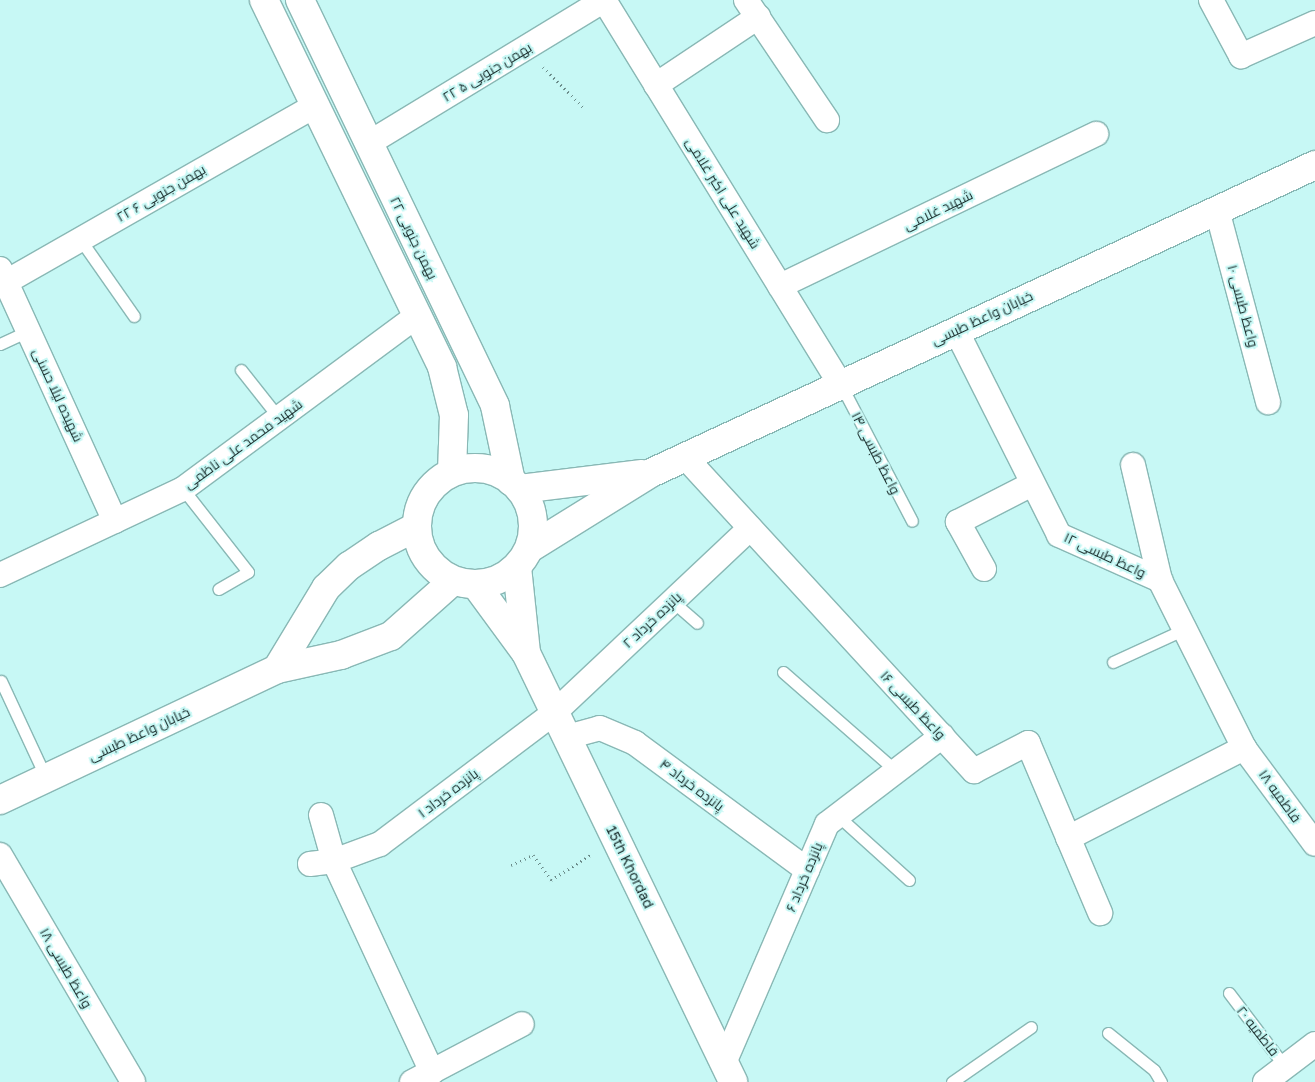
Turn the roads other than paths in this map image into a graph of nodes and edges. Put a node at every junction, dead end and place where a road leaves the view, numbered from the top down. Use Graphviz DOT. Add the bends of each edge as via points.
graph roads {
  1 [pos="264,0"];
  2 [pos="300,0"];
  3 [pos="604,0"];
  4 [pos="1211,0"];
  5 [pos="752,8"];
  6 [pos="1315,23"];
  7 [pos="656,85"];
  8 [pos="316,105"];
  9 [pos="827,120"];
  10 [pos="1096,134"];
  11 [pos="369,143"];
  12 [pos="1315,165"];
  13 [pos="1217,210"];
  14 [pos="80,239"];
  15 [pos="3,275"];
  16 [pos="780,286"];
  17 [pos="418,315"];
  18 [pos="134,316"];
  19 [pos="956,330"];
  20 [pos="28,331"];
  21 [pos="0,344"];
  22 [pos="241,370"];
  23 [pos="841,385"];
  24 [pos="1268,402"];
  25 [pos="279,418"];
  26 [pos="685,457"];
  27 [pos="1133,465"];
  28 [pos="452,472"];
  29 [pos="651,473"];
  30 [pos="1032,484"];
  31 [pos="515,485"];
  32 [pos="183,489"];
  33 [pos="116,521"];
  34 [pos="912,521"];
  35 [pos="416,527"];
  36 [pos="750,528"];
  37 [pos="523,558"];
  38 [pos="984,569"];
  39 [pos="0,574"];
  40 [pos="1160,580"];
  41 [pos="464,583"];
  42 [pos="218,589"];
  43 [pos="672,601"];
  44 [pos="697,623"];
  45 [pos="1185,628"];
  46 [pos="526,653"];
  47 [pos="1114,662"];
  48 [pos="277,669"];
  49 [pos="783,672"];
  50 [pos="1,681"];
  51 [pos="555,712"];
  52 [pos="942,736"];
  53 [pos="566,737"];
  54 [pos="1244,748"];
  55 [pos="896,771"];
  56 [pos="46,778"];
  57 [pos="0,800"];
  58 [pos="322,815"];
  59 [pos="837,815"];
  60 [pos="1068,838"];
  61 [pos="1314,840"];
  62 [pos="0,855"];
  63 [pos="334,861"];
  64 [pos="310,864"];
  65 [pos="807,870"];
  66 [pos="909,880"];
  67 [pos="1100,913"];
  68 [pos="1229,993"];
  69 [pos="522,1024"];
  70 [pos="1030,1027"];
  71 [pos="1108,1033"];
  72 [pos="1315,1044"];
  73 [pos="1286,1068"];
  74 [pos="729,1073"];
  75 [pos="422,1077"];
  76 [pos="133,1082"];
  77 [pos="953,1082"];
  78 [pos="1162,1082"];
  79 [pos="1265,1082"];
  1 -- 8 [label="street"];
  2 -- 11 [label="street, ۲۲ بهمن جنوبی"];
  3 -- 7 [label="street, شهید علی اکبر غلامی"];
  3 -- 11 [label="street, ۲۲ بهمن جنوبی ۵"];
  4 -- 6 [label="street" via="1241,56"];
  5 -- 7 [label="street"];
  5 -- 9 [label="street"];
  7 -- 16 [label="street, شهید علی اکبر غلامی"];
  8 -- 14 [label="street, ۲۲ بهمن جنوبی ۶"];
  8 -- 17 [label="street"];
  10 -- 16 [label="street, شهید غلامی"];
  11 -- 31 [label="street, ۲۲ بهمن جنوبی" via="495,406"];
  12 -- 13 [label="street, خیابان واعظ طبسی"];
  13 -- 19 [label="street, خیابان واعظ طبسی"];
  13 -- 24 [label="street, واعظ طبسی ۱۰"];
  14 -- 15 [label="street, ۲۲ بهمن جنوبی ۶"];
  14 -- 18 [label="lane"];
  15 -- 20 [label="street, شهیده لیلا حسنی"];
  16 -- 23 [label="street, شهید علی اکبر غلامی"];
  17 -- 25 [label="street, شهید محمد علی ناظمی"];
  17 -- 28 [label="street" via="442,366 454,415"];
  19 -- 23 [label="street, خیابان واعظ طبسی"];
  19 -- 30 [label="street, واعظ طبسی ۱۲"];
  20 -- 21 [label="lane"];
  20 -- 33 [label="street, شهیده لیلا حسنی"];
  22 -- 25 [label="lane"];
  23 -- 26 [label="street, خیابان واعظ طبسی"];
  23 -- 34 [label="lane, واعظ طبسی ۱۴"];
  25 -- 32 [label="street, شهید محمد علی ناظمی"];
  26 -- 29 [label="street, خیابان واعظ طبسی"];
  26 -- 36 [label="street, واعظ طبسی ۱۶"];
  27 -- 40 [label="street"];
  28 -- 31 [label="street" via="474,467 497,472"];
  28 -- 35 [label="street" via="432,485 420,505"];
  29 -- 31 [label="street"];
  29 -- 37 [label="street"];
  30 -- 38 [label="street" via="958,522"];
  30 -- 40 [label="street, واعظ طبسی ۱۲" via="1059,535"];
  31 -- 37 [label="street" via="529,503 534,526"];
  32 -- 33 [label="street, شهید محمد علی ناظمی"];
  32 -- 42 [label="lane" via="248,572"];
  33 -- 39 [label="street, شهید محمد علی ناظمی"];
  35 -- 41 [label="street" via="421,550 434,569"];
  35 -- 48 [label="street" via="379,546 326,588"];
  36 -- 43 [label="street, پانزده خرداد ۲"];
  36 -- 52 [label="street, واعظ طبسی ۱۶"];
  37 -- 41 [label="street" via="498,580"];
  37 -- 46 [label="street"];
  40 -- 45 [label="street, واعظ طبسی ۱۲"];
  41 -- 46 [label="street"];
  41 -- 48 [label="street, خیابان واعظ طبسی" via="391,636 341,655"];
  43 -- 44 [label="lane"];
  43 -- 51 [label="street, پانزده خرداد ۲"];
  45 -- 47 [label="lane"];
  45 -- 54 [label="street, واعظ طبسی ۱۲"];
  46 -- 51 [label="street, 15th Khordad"];
  48 -- 56 [label="street, خیابان واعظ طبسی"];
  49 -- 55 [label="lane"];
  50 -- 56 [label="lane"];
  51 -- 53 [label="street, 15th Khordad"];
  51 -- 63 [label="street, پانزده خرداد ۱" via="380,844"];
  52 -- 55 [label="street, پانزده خرداد ۶"];
  52 -- 60 [label="street, واعظ طبسی ۱۶" via="974,771 1028,743"];
  53 -- 65 [label="street, پانزده خرداد ۴" via="600,728 635,743"];
  53 -- 74 [label="street, 15th Khordad"];
  54 -- 60 [label="street"];
  54 -- 61 [label="street, فاطمیه ۱۸"];
  55 -- 59 [label="street, پانزده خرداد ۶"];
  56 -- 57 [label="street, خیابان واعظ طبسی"];
  58 -- 63 [label="street"];
  59 -- 65 [label="street, پانزده خرداد ۶" via="827,824"];
  59 -- 66 [label="lane"];
  60 -- 67 [label="street, واعظ طبسی ۱۶"];
  62 -- 76 [label="street, واعظ طبسی ۱۸"];
  63 -- 64 [label="street, پانزده خرداد ۱"];
  63 -- 75 [label="street"];
  65 -- 74 [label="street, پانزده خرداد ۶"];
  68 -- 73 [label="lane, فاطمیه ۲۰"];
  69 -- 75 [label="street"];
  70 -- 77 [label="lane"];
  71 -- 78 [label="lane" via="1154,1070"];
  72 -- 73 [label="street"];
  73 -- 79 [label="street"];
}
